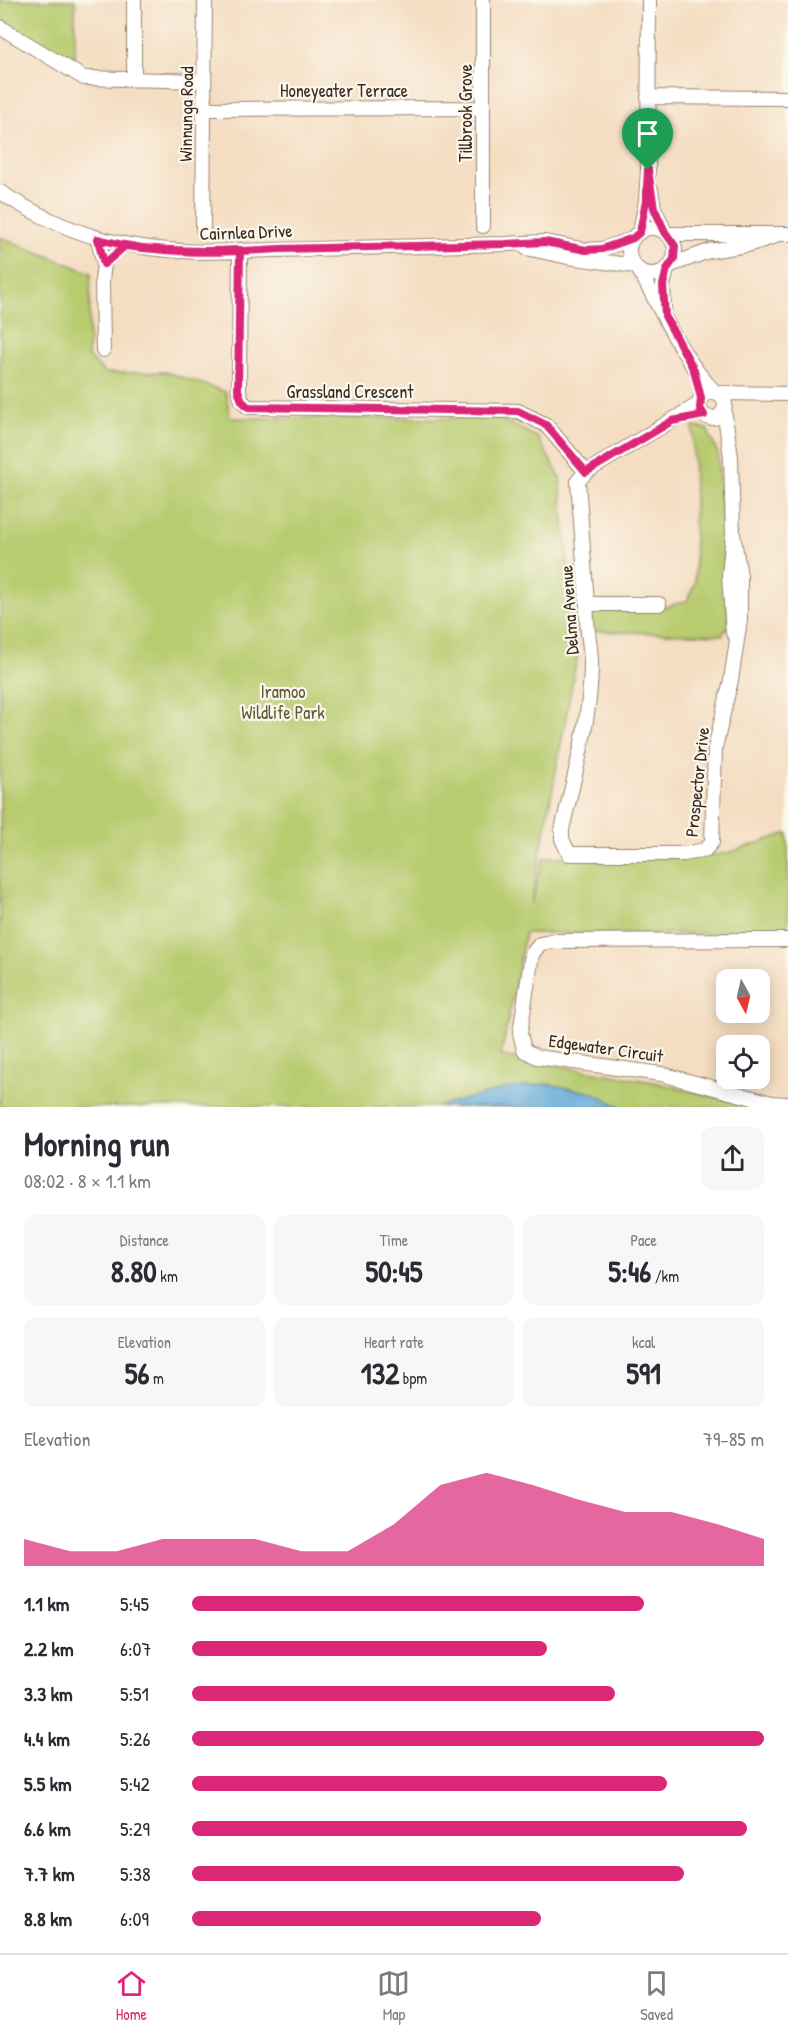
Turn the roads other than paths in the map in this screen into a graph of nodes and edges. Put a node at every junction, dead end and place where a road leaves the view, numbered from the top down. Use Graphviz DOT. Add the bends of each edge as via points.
graph roads {
  1 [pos="134,0"];
  2 [pos="205,0"];
  3 [pos="483,0"];
  4 [pos="649,0"];
  5 [pos="0,27"];
  6 [pos="134,80"];
  7 [pos="204,81"];
  8 [pos="648,97"];
  9 [pos="788,98"];
  10 [pos="204,108"];
  11 [pos="483,108"];
  12 [pos="648,170"];
  13 [pos="0,192"];
  14 [pos="483,226"];
  15 [pos="202,229"];
  16 [pos="666,233"];
  17 [pos="786,234"];
  18 [pos="636,235"];
  19 [pos="98,239"];
  20 [pos="506,244"];
  21 [pos="125,246"];
  22 [pos="240,250"];
  23 [pos="104,264"];
  24 [pos="669,267"];
  25 [pos="637,268"];
  26 [pos="665,316"];
  27 [pos="103,350"];
  28 [pos="694,370"];
  29 [pos="717,392"];
  30 [pos="755,394"];
  31 [pos="788,394"];
  32 [pos="704,408"];
  33 [pos="725,408"];
  34 [pos="729,443"];
  35 [pos="586,472"];
  36 [pos="659,603"];
  37 [pos="587,604"];
  38 [pos="564,847"];
  39 [pos="788,940"];
  40 [pos="788,1104"];
  1 -- 6 [label="street"];
  2 -- 7 [label="street, Winnunga Road"];
  3 -- 11 [label="street, Tillbrook Grove"];
  4 -- 8 [label="street"];
  5 -- 6 [label="street" via="76,75 93,80"];
  6 -- 7 [label="street"];
  7 -- 10 [label="street, Winnunga Road"];
  8 -- 9 [label="street"];
  8 -- 12 [label="street"];
  10 -- 11 [label="street, Honeyeater Terrace"];
  10 -- 15 [label="street, Winnunga Road"];
  11 -- 14 [label="street, Tillbrook Grove"];
  12 -- 16 [label="street" via="651,198"];
  12 -- 18 [label="street" via="646,201"];
  13 -- 19 [label="street, Cairnlea Drive" via="36,215"];
  16 -- 17 [label="street"];
  16 -- 18 [label="street" via="652,228"];
  16 -- 24 [label="street" via="675,246"];
  17 -- 24 [label="street" via="709,251"];
  18 -- 20 [label="street, Cairnlea Drive" via="602,249 545,242"];
  18 -- 25 [label="street" via="629,252"];
  19 -- 21 [label="street, Cairnlea Drive"];
  19 -- 23 [label="street"];
  20 -- 22 [label="street, Cairnlea Drive"];
  20 -- 25 [label="street, Cairnlea Drive"];
  21 -- 22 [label="street, Cairnlea Drive" via="201,252"];
  21 -- 23 [label="street"];
  22 -- 35 [label="street, Grassland Crescent" via="238,390 248,407 518,411 546,425"];
  23 -- 27 [label="street"];
  24 -- 25 [label="street" via="653,274"];
  24 -- 26 [label="street" via="663,285"];
  25 -- 26 [label="street"];
  26 -- 28 [label="street"];
  28 -- 29 [label="street"];
  28 -- 32 [label="street"];
  29 -- 30 [label="street"];
  29 -- 32 [label="street" via="707,393"];
  29 -- 33 [label="street" via="724,399"];
  30 -- 31 [label="street"];
  30 -- 33 [label="street"];
  32 -- 33 [label="street" via="718,416"];
  32 -- 34 [label="street"];
  32 -- 35 [label="street" via="672,421"];
  33 -- 34 [label="street, Prospector Drive"];
  34 -- 38 [label="street, Prospector Drive" via="733,534 729,575 735,644 715,748 709,846 696,853 573,855"];
  35 -- 37 [label="street, Delma Avenue" via="577,485"];
  36 -- 37 [label="street"];
  37 -- 38 [label="street, Delma Avenue" via="589,696 562,830"];
  39 -- 40 [label="street, Edgewater Circuit" via="555,940 540,944 532,954 520,1033 524,1050 537,1057 660,1074"];
}
